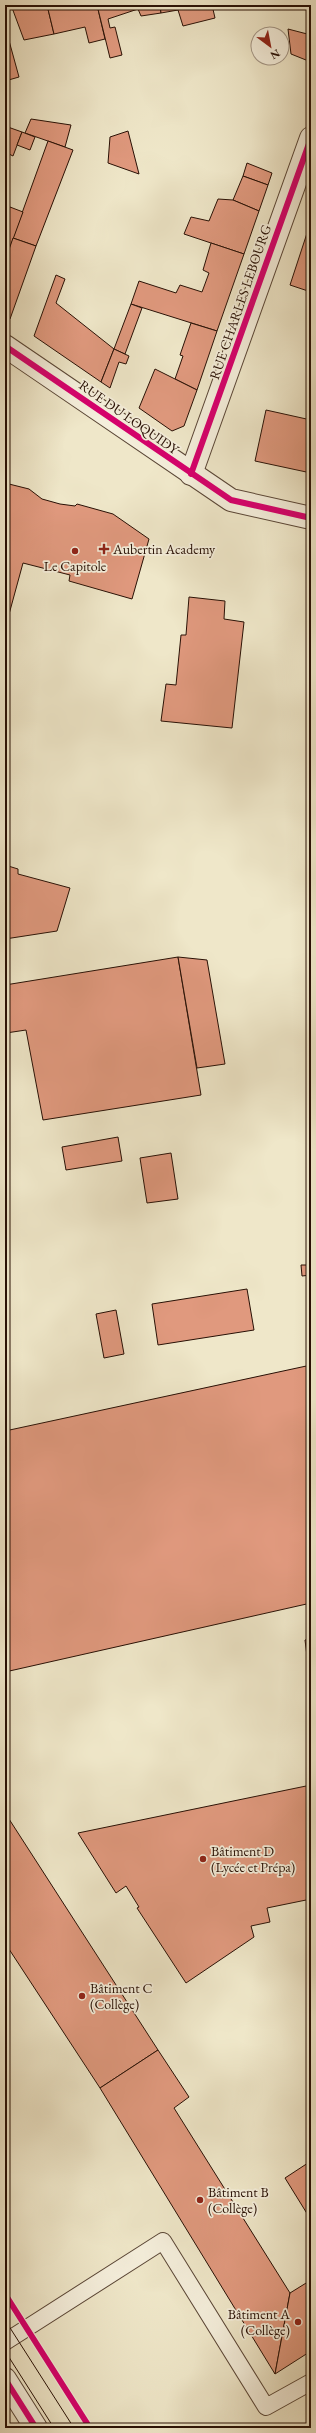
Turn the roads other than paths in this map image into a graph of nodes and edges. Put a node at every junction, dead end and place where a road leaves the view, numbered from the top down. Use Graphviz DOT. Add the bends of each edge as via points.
graph roads {
  1 [pos="311,138"];
  2 [pos="5,346"];
  3 [pos="191,474"];
  4 [pos="311,518"];
  5 [pos="5,2342"];
  6 [pos="5,2379"];
  7 [pos="311,2382"];
  8 [pos="36,2428"];
  1 -- 3 [label="street, RUE CHARLES LEBOURG"];
  2 -- 3 [label="street, RUE DU LOQUIDY"];
  3 -- 4 [label="street, RUE DU LOQUIDY" via="238,504"];
  5 -- 7 [label="lane" via="163,2241 266,2407"];
  6 -- 8 [label="street"];
}
